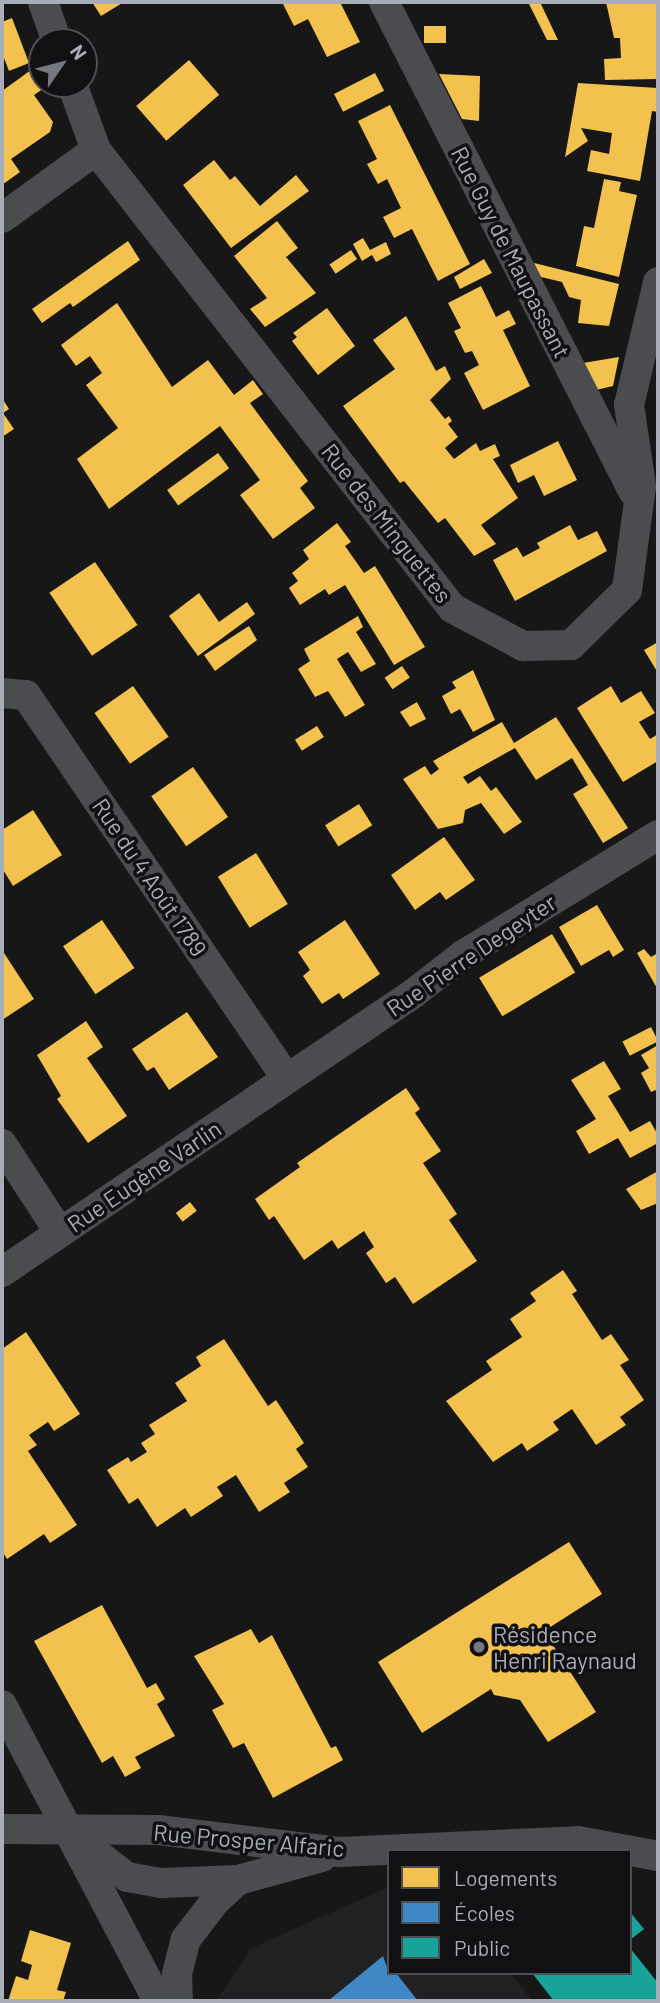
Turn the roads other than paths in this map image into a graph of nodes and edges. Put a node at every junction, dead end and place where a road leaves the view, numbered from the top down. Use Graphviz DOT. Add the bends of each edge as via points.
graph roads {
  1 [pos="43,2"];
  2 [pos="384,2"];
  3 [pos="52,28"];
  4 [pos="77,98"];
  5 [pos="96,150"];
  6 [pos="2,218"];
  7 [pos="658,282"];
  8 [pos="639,502"];
  9 [pos="2,692"];
  10 [pos="658,835"];
  11 [pos="287,1079"];
  12 [pos="2,1144"];
  13 [pos="60,1233"];
  14 [pos="2,1272"];
  15 [pos="2,1705"];
  16 [pos="2,1829"];
  17 [pos="67,1831"];
  18 [pos="405,1849"];
  19 [pos="621,1849"];
  20 [pos="387,1850"];
  21 [pos="632,1851"];
  22 [pos="340,1852"];
  23 [pos="658,1856"];
  24 [pos="238,1880"];
  25 [pos="159,2001"];
  26 [pos="178,2001"];
  1 -- 3 [label="street"];
  2 -- 8 [label="street, Rue Guy de Maupassant"];
  4 -- 5 [label="street, Rue des Minguettes"];
  5 -- 6 [label="street"];
  5 -- 8 [label="street, Rue des Minguettes" via="452,608 523,646 571,645 627,590"];
  7 -- 8 [label="street, Rue des Minguettes" via="629,405 641,486"];
  9 -- 11 [label="street, Rue du 4 Août 1789" via="26,695"];
  10 -- 11 [label="street, Rue Pierre Degeyter" via="463,955"];
  11 -- 13 [label="street, Rue Eugène Varlin"];
  12 -- 13 [label="street"];
  13 -- 14 [label="street, Rue Eugène Varlin"];
  15 -- 17 [label="street"];
  16 -- 17 [label="street"];
  17 -- 22 [label="street, Rue Prosper Alfaric" via="158,1830"];
  17 -- 24 [label="street, Rue Prosper Alfaric" via="127,1877 162,1883"];
  17 -- 25 [label="street"];
  18 -- 19 [label="street, Rue Prosper Alfaric" via="578,1841"];
  20 -- 22 [label="street, Rue Prosper Alfaric"];
  21 -- 23 [label="street, Rue Prosper Alfaric"];
  22 -- 24 [label="street, Rue Prosper Alfaric"];
  24 -- 26 [label="street" via="197,1921 187,1939 177,1974"];
}
